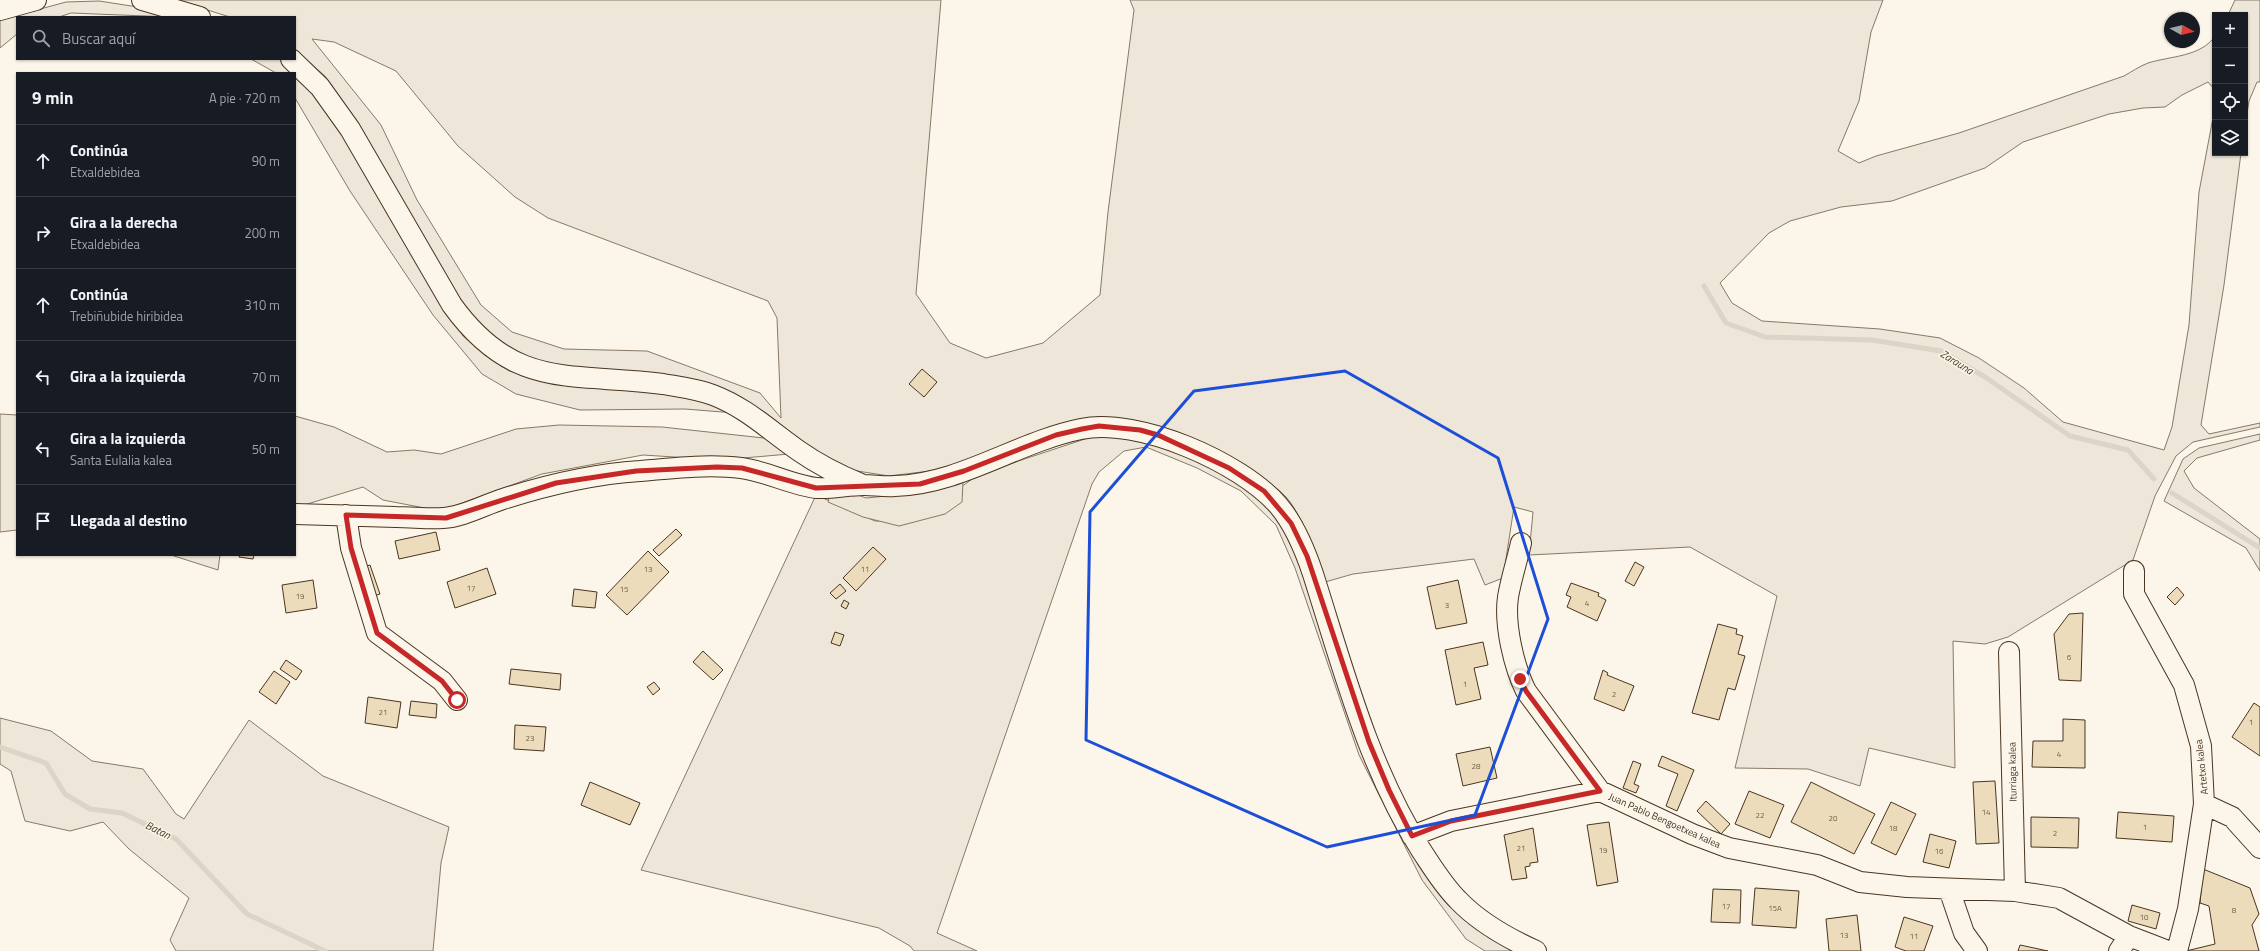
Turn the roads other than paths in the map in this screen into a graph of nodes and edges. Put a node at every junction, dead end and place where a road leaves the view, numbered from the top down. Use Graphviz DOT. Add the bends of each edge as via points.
graph roads {
  1 [pos="36,0"];
  2 [pos="142,0"];
  3 [pos="0,10"];
  4 [pos="197,16"];
  5 [pos="292,60"];
  6 [pos="865,485"];
  7 [pos="296,514"];
  8 [pos="346,515"];
  9 [pos="1521,543"];
  10 [pos="2134,571"];
  11 [pos="2009,652"];
  12 [pos="457,700"];
  13 [pos="1600,791"];
  14 [pos="2204,804"];
  15 [pos="1412,836"];
  16 [pos="2260,848"];
  17 [pos="1949,889"];
  18 [pos="2015,891"];
  19 [pos="2124,943"];
  20 [pos="1536,951"];
  21 [pos="1977,951"];
  22 [pos="2168,951"];
  23 [pos="2177,951"];
  1 -- 3 [label="street"];
  2 -- 4 [label="street"];
  5 -- 6 [label="street" via="320,87 350,129 452,305 467,325 486,343 526,367 548,374 684,387 712,394 737,405 822,466"];
  6 -- 8 [label="street" via="816,488 736,468 636,471 556,483 446,518"];
  6 -- 15 [label="street" via="920,484 1056,435 1099,426 1120,427 1158,435 1240,474 1264,491 1279,507 1291,523 1307,556 1369,742"];
  7 -- 8 [label="street"];
  8 -- 12 [label="street" via="351,548 377,633 442,681"];
  9 -- 13 [label="street" via="1508,598 1509,624 1520,679 1526,691"];
  10 -- 14 [label="street, Artetxo kalea" via="2134,594 2184,686 2201,746"];
  11 -- 18 [label="street, Iturriaga kalea"];
  13 -- 15 [label="street, Juan Pablo Bengoetxea kalea" via="1451,821"];
  13 -- 17 [label="street, Juan Pablo Bengoetxea kalea" via="1692,834 1730,848 1817,865 1860,882"];
  14 -- 16 [label="street" via="2232,817"];
  14 -- 23 [label="street, Artetxo kalea" via="2188,909"];
  15 -- 20 [label="street" via="1442,883 1459,902 1509,939"];
  17 -- 18 [label="street, Juan Pablo Bengoetxea kalea"];
  17 -- 21 [label="street" via="1964,933"];
  18 -- 19 [label="street, Juan Pablo Bengoetxea kalea" via="2059,898"];
  19 -- 22 [label="street, Juan Pablo Bengoetxea kalea"];
}
